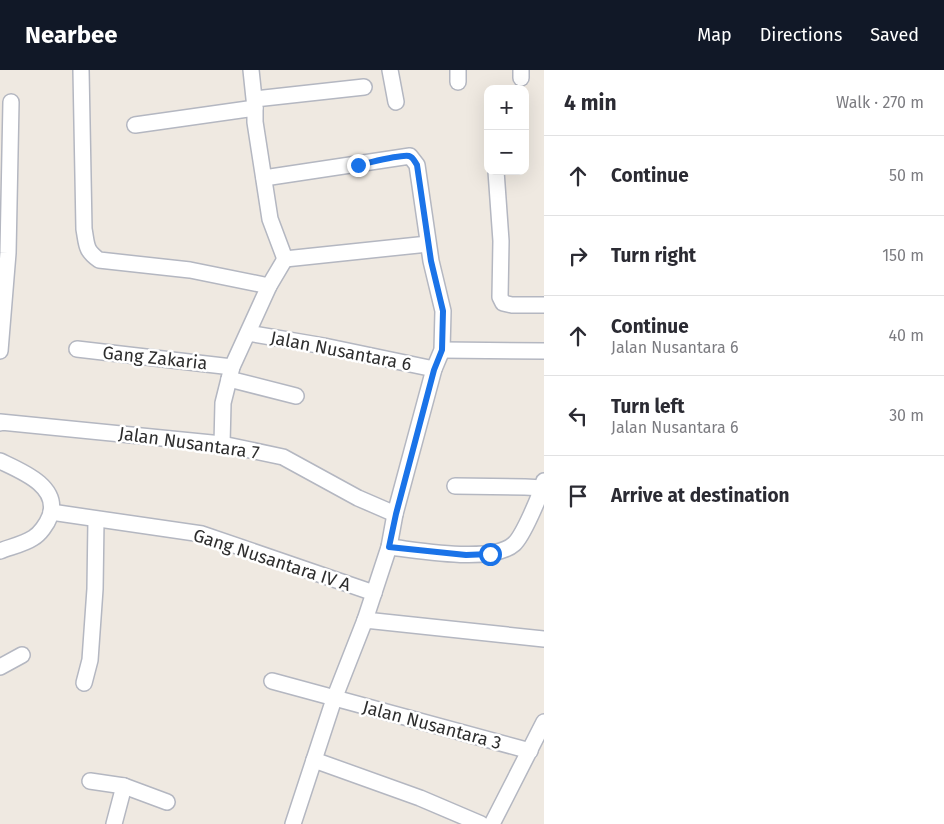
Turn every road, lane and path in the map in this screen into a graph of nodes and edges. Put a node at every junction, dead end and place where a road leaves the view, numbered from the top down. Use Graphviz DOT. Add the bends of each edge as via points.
graph roads {
  1 [pos="80,70"];
  2 [pos="251,70"];
  3 [pos="390,70"];
  4 [pos="364,87"];
  5 [pos="11,102"];
  6 [pos="396,102"];
  7 [pos="255,104"];
  8 [pos="135,125"];
  9 [pos="496,175"];
  10 [pos="264,178"];
  11 [pos="428,244"];
  12 [pos="285,259"];
  13 [pos="269,286"];
  14 [pos="544,305"];
  15 [pos="248,332"];
  16 [pos="77,350"];
  17 [pos="442,350"];
  18 [pos="0,351"];
  19 [pos="544,351"];
  20 [pos="434,370"];
  21 [pos="231,373"];
  22 [pos="296,396"];
  23 [pos="0,408"];
  24 [pos="0,422"];
  25 [pos="222,444"];
  26 [pos="0,461"];
  27 [pos="455,486"];
  28 [pos="543,486"];
  29 [pos="51,512"];
  30 [pos="396,514"];
  31 [pos="96,520"];
  32 [pos="389,547"];
  33 [pos="0,551"];
  34 [pos="374,594"];
  35 [pos="365,620"];
  36 [pos="544,639"];
  37 [pos="22,655"];
  38 [pos="0,667"];
  39 [pos="272,681"];
  40 [pos="84,683"];
  41 [pos="334,699"];
  42 [pos="544,722"];
  43 [pos="530,751"];
  44 [pos="314,760"];
  45 [pos="90,781"];
  46 [pos="124,786"];
  47 [pos="167,802"];
  48 [pos="114,824"];
  49 [pos="293,824"];
  50 [pos="481,824"];
  51 [pos="492,824"];
  1 -- 13 [label="street" via="84,229 90,253 99,260 190,270"];
  2 -- 7 [label="street"];
  3 -- 6 [label="street"];
  4 -- 7 [label="street"];
  5 -- 18 [label="street" via="8,253"];
  7 -- 8 [label="street"];
  7 -- 10 [label="street"];
  9 -- 14 [label="street" via="501,242 500,297 503,303 512,305"];
  10 -- 11 [label="street" via="410,156 417,165"];
  10 -- 12 [label="street" via="270,219"];
  11 -- 12 [label="street"];
  11 -- 17 [label="street" via="443,311"];
  12 -- 13 [label="street"];
  13 -- 15 [label="street"];
  15 -- 20 [label="street, Jalan Nusantara 6"];
  15 -- 21 [label="street"];
  16 -- 21 [label="street, Gang Zakaria"];
  17 -- 19 [label="street"];
  17 -- 20 [label="street"];
  20 -- 30 [label="street"];
  21 -- 22 [label="street, Gang Zakaria"];
  21 -- 25 [label="street" via="223,403"];
  23 -- 24 [label="street"];
  24 -- 25 [label="street, Jalan Nusantara 7"];
  25 -- 30 [label="street, Jalan Nusantara 7" via="283,457 358,498"];
  26 -- 29 [label="street" via="22,472 49,493"];
  27 -- 28 [label="street"];
  28 -- 32 [label="street" via="523,531 515,544 505,550 466,555"];
  29 -- 31 [label="street, Gang Nusantara IV A"];
  29 -- 33 [label="street" via="48,522 33,538"];
  30 -- 32 [label="street"];
  31 -- 34 [label="street, Gang Nusantara IV A" via="202,534"];
  31 -- 40 [label="street" via="90,660"];
  32 -- 34 [label="street"];
  34 -- 35 [label="street"];
  35 -- 36 [label="street"];
  35 -- 41 [label="street"];
  37 -- 38 [label="street"];
  39 -- 41 [label="street, Jalan Nusantara 3"];
  41 -- 43 [label="street, Jalan Nusantara 3"];
  41 -- 44 [label="street"];
  42 -- 43 [label="street"];
  43 -- 51 [label="street"];
  44 -- 49 [label="street"];
  44 -- 50 [label="street"];
  45 -- 46 [label="street"];
  46 -- 47 [label="street"];
  46 -- 48 [label="street"];
}
